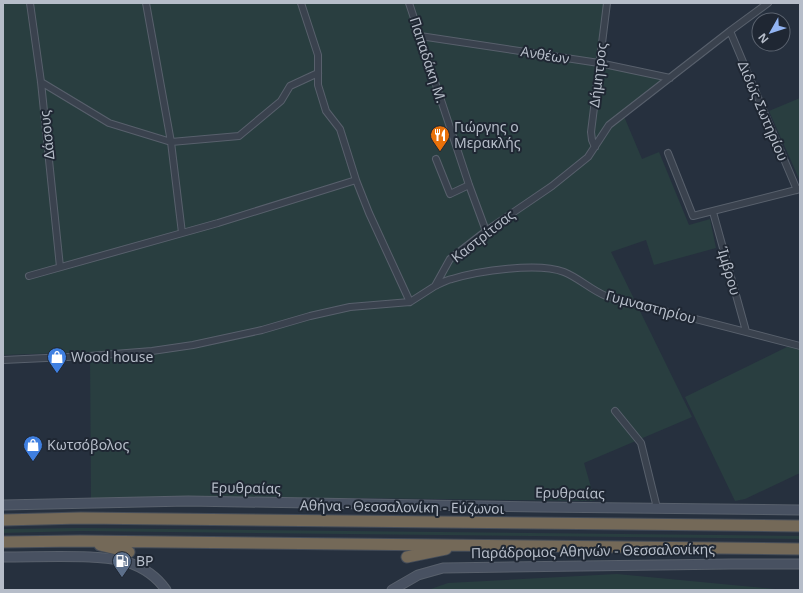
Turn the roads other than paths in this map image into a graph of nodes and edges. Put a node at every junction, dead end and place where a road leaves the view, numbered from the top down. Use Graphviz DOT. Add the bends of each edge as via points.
graph roads {
  1 [pos="30,3"];
  2 [pos="146,3"];
  3 [pos="302,3"];
  4 [pos="409,3"];
  5 [pos="607,3"];
  6 [pos="768,3"];
  7 [pos="730,31"];
  8 [pos="420,36"];
  9 [pos="599,63"];
  10 [pos="318,73"];
  11 [pos="670,78"];
  12 [pos="41,82"];
  13 [pos="171,142"];
  14 [pos="595,147"];
  15 [pos="668,153"];
  16 [pos="436,159"];
  17 [pos="356,180"];
  18 [pos="469,185"];
  19 [pos="799,190"];
  20 [pos="713,212"];
  21 [pos="486,231"];
  22 [pos="182,233"];
  23 [pos="60,267"];
  24 [pos="29,276"];
  25 [pos="435,286"];
  26 [pos="410,302"];
  27 [pos="746,331"];
  28 [pos="800,346"];
  29 [pos="3,360"];
  30 [pos="614,411"];
  31 [pos="3,505"];
  32 [pos="657,508"];
  33 [pos="800,510"];
  34 [pos="3,520"];
  35 [pos="800,526"];
  36 [pos="80,540"];
  37 [pos="3,542"];
  38 [pos="468,545"];
  39 [pos="800,549"];
  40 [pos="129,552"];
  41 [pos="3,557"];
  42 [pos="407,557"];
  43 [pos="800,564"];
  44 [pos="166,590"];
  45 [pos="392,590"];
  1 -- 12 [label="street, Δάσους"];
  2 -- 13 [label="street"];
  3 -- 10 [label="street" via="318,56"];
  4 -- 8 [label="street, Παπαδάκη Μ."];
  5 -- 9 [label="street, Δήμητρος"];
  6 -- 7 [label="street, Καστρίτσας"];
  7 -- 11 [label="street, Καστρίτσας"];
  7 -- 19 [label="street, Διδώς Σωτηρίου"];
  8 -- 9 [label="street, Ανθέων"];
  8 -- 18 [label="street, Παπαδάκη Μ."];
  9 -- 11 [label="street, Ανθέων"];
  9 -- 14 [label="street, Δήμητρος" via="590,132"];
  10 -- 13 [label="street" via="290,86 281,101 239,136"];
  10 -- 17 [label="street" via="318,85 326,111 340,130"];
  11 -- 14 [label="street, Καστρίτσας" via="609,125"];
  12 -- 13 [label="street" via="109,123"];
  12 -- 23 [label="street, Δάσους"];
  13 -- 22 [label="street"];
  14 -- 21 [label="street, Καστρίτσας" via="588,157 552,186"];
  15 -- 20 [label="street" via="693,216"];
  16 -- 18 [label="street" via="450,194"];
  17 -- 22 [label="street"];
  17 -- 26 [label="street"];
  18 -- 21 [label="street, Παπαδάκη Μ."];
  19 -- 20 [label="street"];
  20 -- 27 [label="street, Ίμβρου"];
  21 -- 25 [label="street, Καστρίτσας" via="450,260"];
  22 -- 23 [label="street"];
  23 -- 24 [label="street"];
  25 -- 26 [label="street, Καστρίτσας"];
  25 -- 27 [label="street, Γυμναστηρίου" via="451,279 502,269 552,269 564,272 606,296"];
  26 -- 29 [label="street, Καστρίτσας" via="350,308 262,330 152,351"];
  27 -- 28 [label="street, Γυμναστηρίου"];
  30 -- 32 [label="street" via="641,443"];
  31 -- 32 [label="main road, Ερυθραίας" via="188,501"];
  32 -- 33 [label="main road, Ερυθραίας"];
  34 -- 35 [label="highway, Αθήνα - Θεσσαλονίκη - Εύζωνοι" via="81,518"];
  36 -- 37 [label="highway"];
  36 -- 38 [label="highway"];
  36 -- 40 [label="highway"];
  38 -- 39 [label="highway"];
  38 -- 42 [label="highway"];
  41 -- 44 [label="main road" via="68,556 120,560 146,571"];
  43 -- 45 [label="main road, Παράδρομος Αθηνών - Θεσσαλονίκης" via="443,568 418,575"];
}
